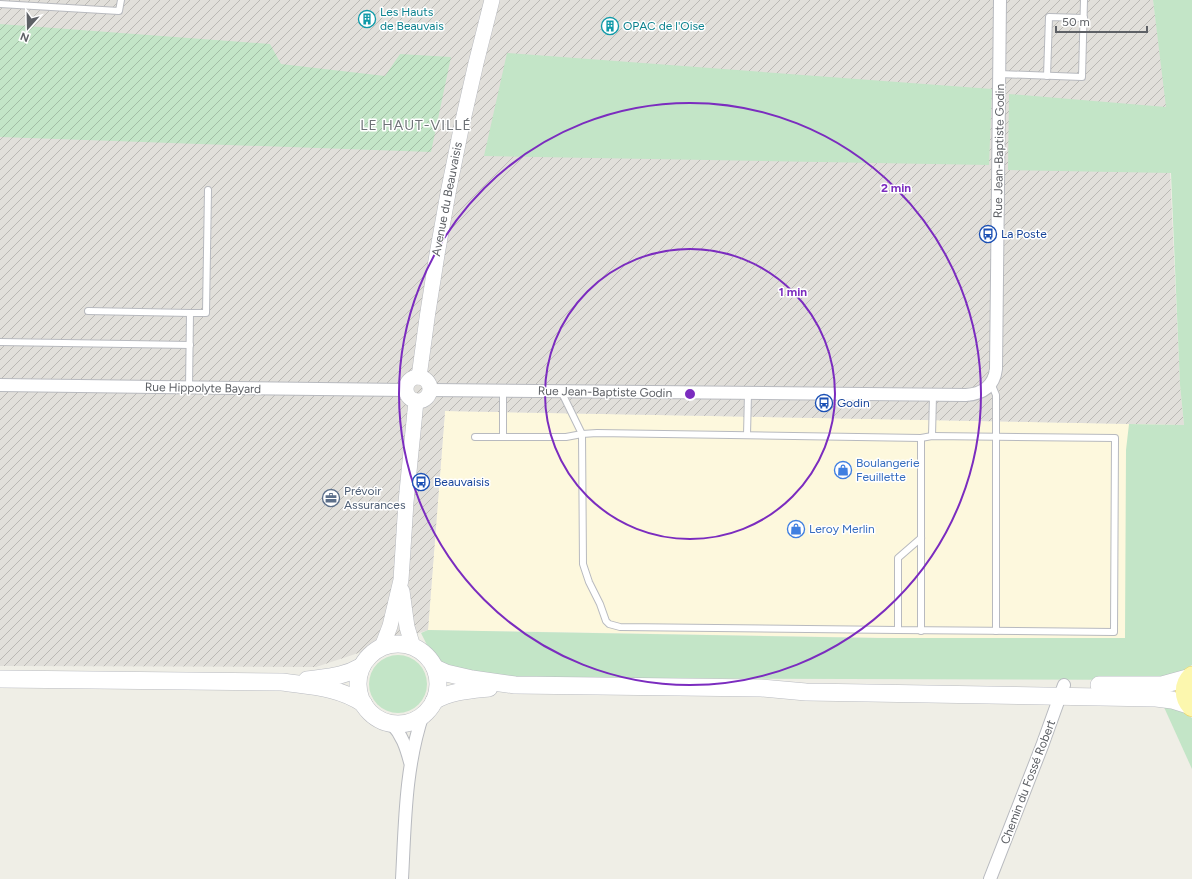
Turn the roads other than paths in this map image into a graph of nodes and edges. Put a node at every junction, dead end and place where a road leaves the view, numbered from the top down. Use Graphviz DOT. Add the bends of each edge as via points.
graph roads {
  1 [pos="121,0"];
  2 [pos="492,0"];
  3 [pos="1000,0"];
  4 [pos="1084,0"];
  5 [pos="0,4"];
  6 [pos="1084,18"];
  7 [pos="1000,74"];
  8 [pos="1047,76"];
  9 [pos="208,190"];
  10 [pos="88,311"];
  11 [pos="190,313"];
  12 [pos="0,342"];
  13 [pos="190,345"];
  14 [pos="419,377"];
  15 [pos="991,384"];
  16 [pos="0,385"];
  17 [pos="189,388"];
  18 [pos="406,390"];
  19 [pos="430,390"];
  20 [pos="503,391"];
  21 [pos="561,391"];
  22 [pos="748,393"];
  23 [pos="932,395"];
  24 [pos="416,401"];
  25 [pos="582,434"];
  26 [pos="747,435"];
  27 [pos="932,436"];
  28 [pos="475,437"];
  29 [pos="503,437"];
  30 [pos="996,437"];
  31 [pos="921,438"];
  32 [pos="921,538"];
  33 [pos="401,580"];
  34 [pos="898,630"];
  35 [pos="921,630"];
  36 [pos="996,631"];
  37 [pos="382,647"];
  38 [pos="413,647"];
  39 [pos="362,666"];
  40 [pos="435,668"];
  41 [pos="1191,677"];
  42 [pos="0,679"];
  43 [pos="282,682"];
  44 [pos="515,685"];
  45 [pos="1062,691"];
  46 [pos="434,701"];
  47 [pos="364,704"];
  48 [pos="1192,706"];
  49 [pos="423,714"];
  50 [pos="391,723"];
  51 [pos="410,766"];
  52 [pos="402,879"];
  53 [pos="990,879"];
  1 -- 5 [label="lane" via="119,11"];
  2 -- 14 [label="street, Avenue du Beauvaisis" via="467,98 447,194"];
  3 -- 7 [label="street, Rue Jean-Baptiste Godin"];
  4 -- 6 [label="lane"];
  6 -- 8 [label="lane" via="1082,76"];
  6 -- 8 [label="lane" via="1049,17"];
  7 -- 8 [label="lane"];
  7 -- 15 [label="street, Rue Jean-Baptiste Godin" via="996,369"];
  9 -- 11 [label="lane" via="206,313"];
  10 -- 11 [label="lane"];
  11 -- 13 [label="lane"];
  12 -- 13 [label="lane"];
  13 -- 17 [label="lane"];
  14 -- 18 [label="street" via="409,380"];
  14 -- 19 [label="street" via="427,381"];
  15 -- 23 [label="street, Rue Jean-Baptiste Godin" via="984,391 973,395"];
  15 -- 30 [label="lane" via="996,396"];
  16 -- 17 [label="street, Rue Hippolyte Bayard"];
  17 -- 18 [label="street, Rue Hippolyte Bayard"];
  18 -- 24 [label="street" via="409,398"];
  19 -- 20 [label="street, Rue Jean-Baptiste Godin"];
  19 -- 24 [label="street" via="425,399"];
  20 -- 21 [label="street, Rue Jean-Baptiste Godin"];
  20 -- 29 [label="lane"];
  21 -- 22 [label="street, Rue Jean-Baptiste Godin"];
  21 -- 25 [label="lane"];
  22 -- 23 [label="street, Rue Jean-Baptiste Godin"];
  22 -- 26 [label="lane"];
  23 -- 27 [label="lane"];
  24 -- 33 [label="street"];
  25 -- 26 [label="lane"];
  25 -- 29 [label="lane" via="566,437"];
  25 -- 34 [label="lane" via="583,564 604,618 609,624 620,627"];
  26 -- 31 [label="lane"];
  27 -- 30 [label="lane"];
  27 -- 31 [label="lane"];
  28 -- 29 [label="lane"];
  30 -- 36 [label="lane"];
  30 -- 36 [label="lane" via="1115,438 1114,632"];
  31 -- 32 [label="lane"];
  32 -- 34 [label="lane" via="898,558"];
  32 -- 35 [label="lane"];
  33 -- 37 [label="street"];
  33 -- 38 [label="street" via="407,627"];
  34 -- 35 [label="lane"];
  35 -- 36 [label="lane"];
  37 -- 38 [label="main road" via="398,644"];
  37 -- 39 [label="main road"];
  38 -- 40 [label="main road" via="426,655"];
  39 -- 43 [label="main road" via="341,676"];
  39 -- 47 [label="main road" via="359,688"];
  40 -- 44 [label="main road" via="472,679"];
  40 -- 46 [label="main road" via="438,685"];
  41 -- 45 [label="main road" via="1158,686"];
  41 -- 48 [label="main road" via="1185,692"];
  42 -- 43 [label="main road"];
  43 -- 47 [label="main road" via="340,692 355,697"];
  44 -- 45 [label="main road" via="761,688 806,686"];
  44 -- 46 [label="main road" via="454,692"];
  45 -- 48 [label="main road" via="1162,698"];
  45 -- 53 [label="street, Chemin du Fossé Robert"];
  46 -- 49 [label="main road"];
  47 -- 50 [label="main road" via="375,716"];
  49 -- 50 [label="main road" via="408,722"];
  49 -- 51 [label="street"];
  50 -- 51 [label="street" via="404,742"];
  51 -- 52 [label="street"];
}
